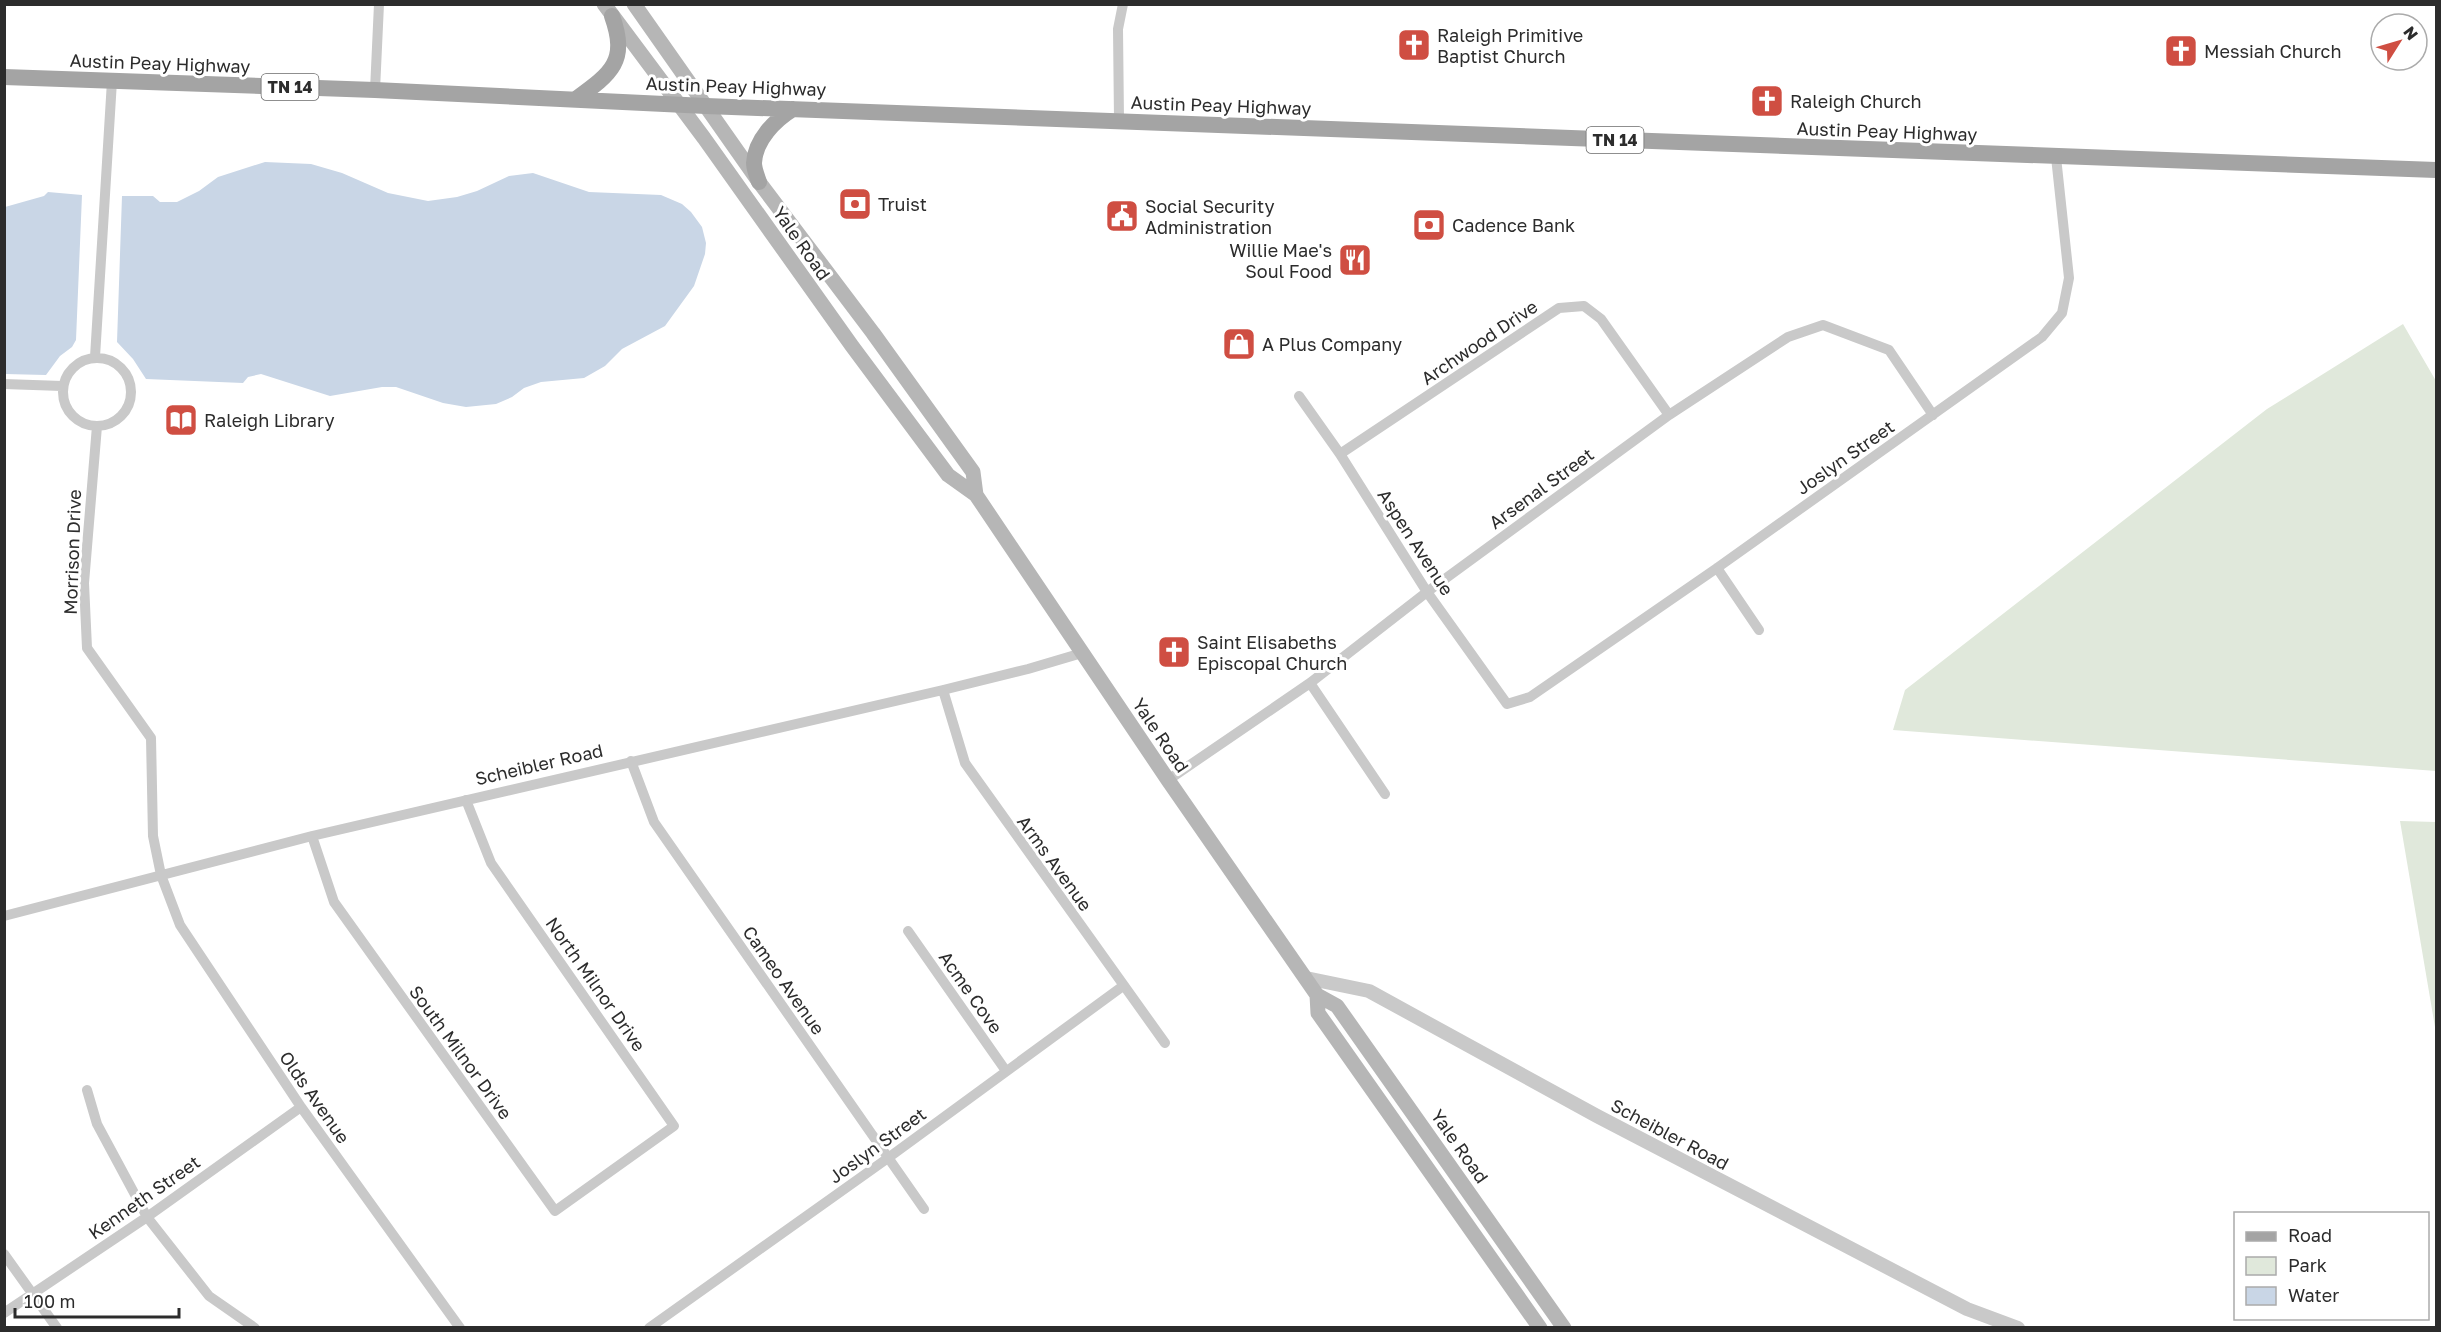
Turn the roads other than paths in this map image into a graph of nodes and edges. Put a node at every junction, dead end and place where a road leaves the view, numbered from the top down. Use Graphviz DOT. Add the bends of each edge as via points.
graph roads {
  1 [pos="379,4"];
  2 [pos="634,4"];
  3 [pos="1123,4"];
  4 [pos="608,10"];
  5 [pos="4,77"];
  6 [pos="112,81"];
  7 [pos="375,90"];
  8 [pos="576,99"];
  9 [pos="677,104"];
  10 [pos="706,106"];
  11 [pos="793,109"];
  12 [pos="1119,120"];
  13 [pos="2056,157"];
  14 [pos="2436,170"];
  15 [pos="759,182"];
  16 [pos="95,357"];
  17 [pos="4,384"];
  18 [pos="62,386"];
  19 [pos="1299,396"];
  20 [pos="1668,415"];
  21 [pos="1933,415"];
  22 [pos="97,426"];
  23 [pos="1340,454"];
  24 [pos="976,495"];
  25 [pos="1717,568"];
  26 [pos="1427,592"];
  27 [pos="1759,630"];
  28 [pos="1082,653"];
  29 [pos="1310,683"];
  30 [pos="943,690"];
  31 [pos="1507,704"];
  32 [pos="631,761"];
  33 [pos="1168,780"];
  34 [pos="1385,794"];
  35 [pos="466,800"];
  36 [pos="312,836"];
  37 [pos="161,875"];
  38 [pos="4,916"];
  39 [pos="908,931"];
  40 [pos="1306,978"];
  41 [pos="1123,986"];
  42 [pos="1317,995"];
  43 [pos="1165,1043"];
  44 [pos="1006,1071"];
  45 [pos="87,1089"];
  46 [pos="301,1107"];
  47 [pos="888,1158"];
  48 [pos="621,1165"];
  49 [pos="924,1209"];
  50 [pos="147,1217"];
  51 [pos="4,1254"];
  52 [pos="33,1292"];
  53 [pos="4,1313"];
  54 [pos="57,1328"];
  55 [pos="255,1328"];
  56 [pos="460,1328"];
  57 [pos="649,1328"];
  58 [pos="1540,1328"];
  59 [pos="1564,1328"];
  60 [pos="2018,1328"];
  1 -- 7 [label="street"];
  2 -- 10 [label="main road, Yale Road"];
  3 -- 12 [label="street" via="1118,29"];
  4 -- 8 [label="main road" via="620,48 599,81"];
  4 -- 9 [label="main road, Yale Road"];
  5 -- 6 [label="main road, Austin Peay Highway / TN 14"];
  6 -- 7 [label="main road, Austin Peay Highway / TN 14"];
  6 -- 16 [label="street"];
  7 -- 8 [label="main road, Austin Peay Highway / TN 14"];
  8 -- 9 [label="main road, Austin Peay Highway / TN 14"];
  9 -- 10 [label="main road, Austin Peay Highway / TN 14"];
  9 -- 24 [label="main road, Yale Road" via="948,475"];
  10 -- 11 [label="main road, Austin Peay Highway / TN 14"];
  10 -- 15 [label="main road, Yale Road"];
  11 -- 12 [label="main road, Austin Peay Highway / TN 14"];
  11 -- 15 [label="main road" via="779,118 757,148 754,164"];
  12 -- 13 [label="main road, Austin Peay Highway / TN 14"];
  13 -- 14 [label="main road, Austin Peay Highway / TN 14"];
  13 -- 21 [label="street, Joslyn Street" via="2069,278 2062,313 2042,338"];
  15 -- 24 [label="main road, Yale Road" via="973,472"];
  16 -- 18 [label="street" via="74,366"];
  16 -- 22 [label="street" via="116,363 124,371 131,391 125,411 108,424"];
  17 -- 18 [label="street"];
  18 -- 22 [label="street" via="67,409 85,424"];
  19 -- 23 [label="street, Aspen Avenue"];
  20 -- 21 [label="street, Arsenal Street" via="1788,337 1823,325 1889,350"];
  20 -- 23 [label="street, Archwood Drive" via="1601,320 1584,306 1559,308"];
  20 -- 26 [label="street, Arsenal Street"];
  21 -- 25 [label="street, Joslyn Street"];
  22 -- 37 [label="street, Morrison Drive" via="84,583 87,648 151,738 153,836"];
  23 -- 26 [label="street, Aspen Avenue"];
  24 -- 28 [label="main road, Yale Road"];
  25 -- 27 [label="street"];
  25 -- 31 [label="street, Joslyn Street" via="1530,697"];
  26 -- 29 [label="street, Arsenal Street"];
  26 -- 31 [label="street, Aspen Avenue"];
  28 -- 30 [label="street, Scheibler Road"];
  28 -- 33 [label="main road, Yale Road"];
  29 -- 33 [label="street, Arsenal Street"];
  29 -- 34 [label="street"];
  30 -- 32 [label="street, Scheibler Road"];
  30 -- 41 [label="street, Arms Avenue" via="964,763"];
  32 -- 35 [label="street, Scheibler Road"];
  32 -- 47 [label="street, Cameo Avenue" via="654,822"];
  33 -- 40 [label="main road, Yale Road"];
  35 -- 36 [label="street, Scheibler Road"];
  35 -- 48 [label="street, North Milnor Drive" via="491,863 674,1126"];
  36 -- 37 [label="street, Scheibler Road"];
  36 -- 48 [label="street, South Milnor Drive" via="334,902 555,1211"];
  37 -- 38 [label="street, Scheibler Road"];
  37 -- 46 [label="street, Olds Avenue" via="180,925"];
  39 -- 44 [label="street, Acme Cove"];
  40 -- 42 [label="main road, Yale Road"];
  40 -- 60 [label="street, Scheibler Road" via="1369,991 1967,1310"];
  41 -- 43 [label="street, Arms Avenue"];
  41 -- 44 [label="street, Joslyn Street"];
  42 -- 58 [label="main road, Yale Road" via="1318,1013"];
  42 -- 59 [label="main road, Yale Road" via="1337,1006"];
  44 -- 47 [label="street, Joslyn Street"];
  45 -- 50 [label="street" via="97,1124"];
  46 -- 50 [label="street, Kenneth Street"];
  46 -- 56 [label="street, Olds Avenue"];
  47 -- 49 [label="street, Cameo Avenue"];
  47 -- 57 [label="street, Joslyn Street"];
  50 -- 52 [label="street, Kenneth Street"];
  50 -- 55 [label="street" via="209,1296"];
  51 -- 52 [label="street"];
  52 -- 53 [label="street, Kenneth Street"];
  52 -- 54 [label="street"];
}
